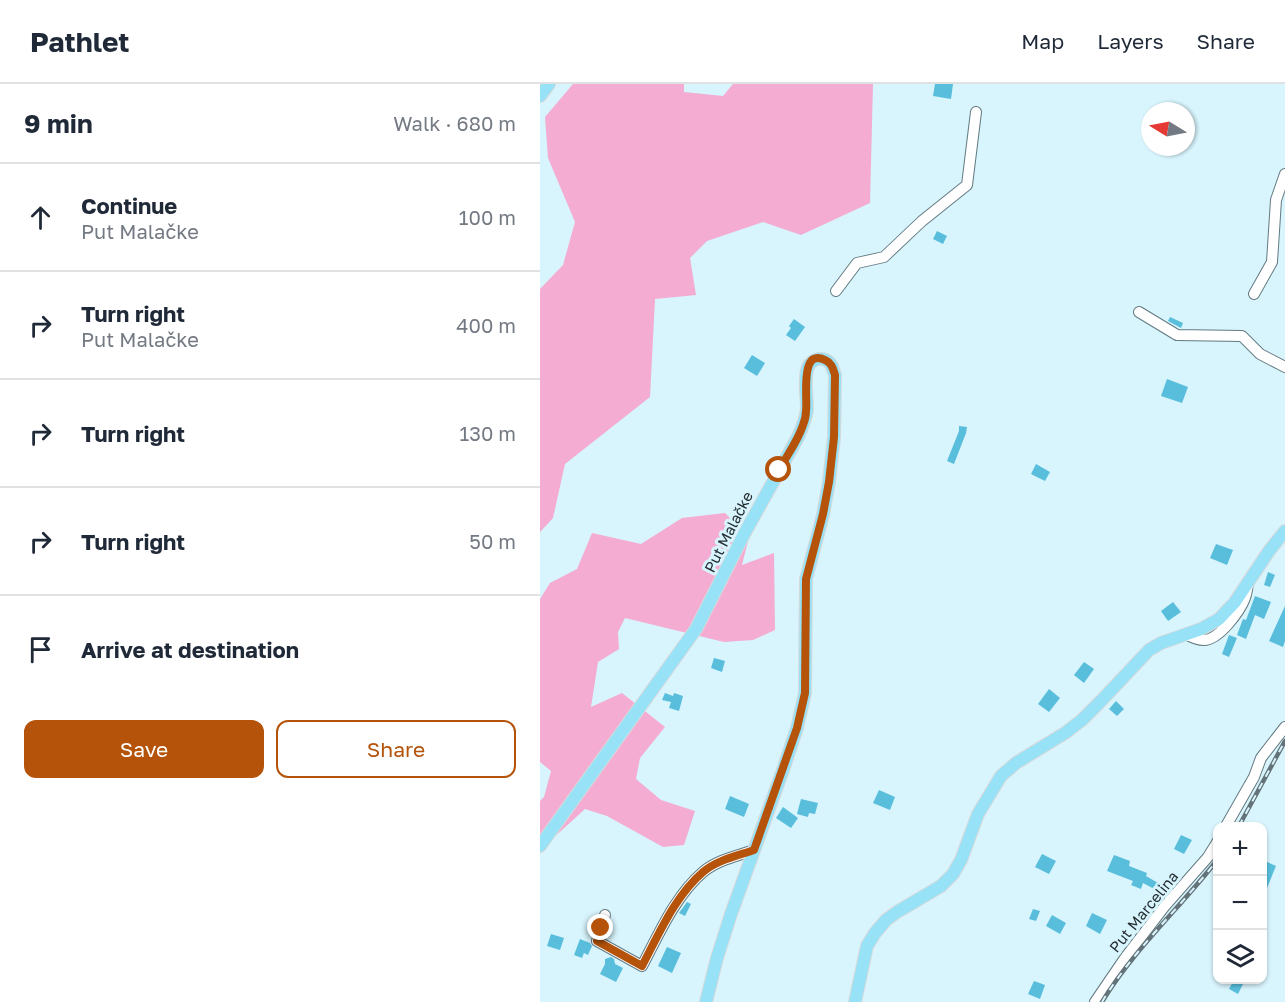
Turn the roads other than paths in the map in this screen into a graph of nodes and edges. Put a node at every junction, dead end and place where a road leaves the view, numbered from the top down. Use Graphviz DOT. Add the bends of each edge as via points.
graph roads {
  1 [pos="549,84"];
  2 [pos="540,96"];
  3 [pos="976,112"];
  4 [pos="1285,174"];
  5 [pos="836,291"];
  6 [pos="1254,294"];
  7 [pos="1139,312"];
  8 [pos="1285,367"];
  9 [pos="1285,531"];
  10 [pos="1285,727"];
  11 [pos="1228,822"];
  12 [pos="540,846"];
  13 [pos="754,850"];
  14 [pos="1213,850"];
  15 [pos="604,915"];
  16 [pos="706,1002"];
  17 [pos="855,1002"];
  18 [pos="1095,1002"];
  1 -- 2 [label="main road"];
  3 -- 5 [label="street" via="967,185 884,257 857,263"];
  4 -- 6 [label="street" via="1276,200 1272,262"];
  7 -- 8 [label="street" via="1177,335 1242,336 1260,354"];
  9 -- 17 [label="main road" via="1219,619 1149,650 1082,720 1001,776 978,814 953,874 941,886 886,920 875,933 867,946"];
  10 -- 11 [label="street" via="1261,758"];
  12 -- 13 [label="main road, Put Malačke" via="696,629 798,436 807,411 806,373 812,361 822,359 828,361 835,375 834,437 823,514 806,579 805,693 797,728"];
  13 -- 15 [label="street" via="703,872 684,892 642,966 597,941"];
  13 -- 16 [label="main road, Put Malačke" via="730,914"];
  14 -- 18 [label="street, Put Marcelina" via="1157,915"];
}
